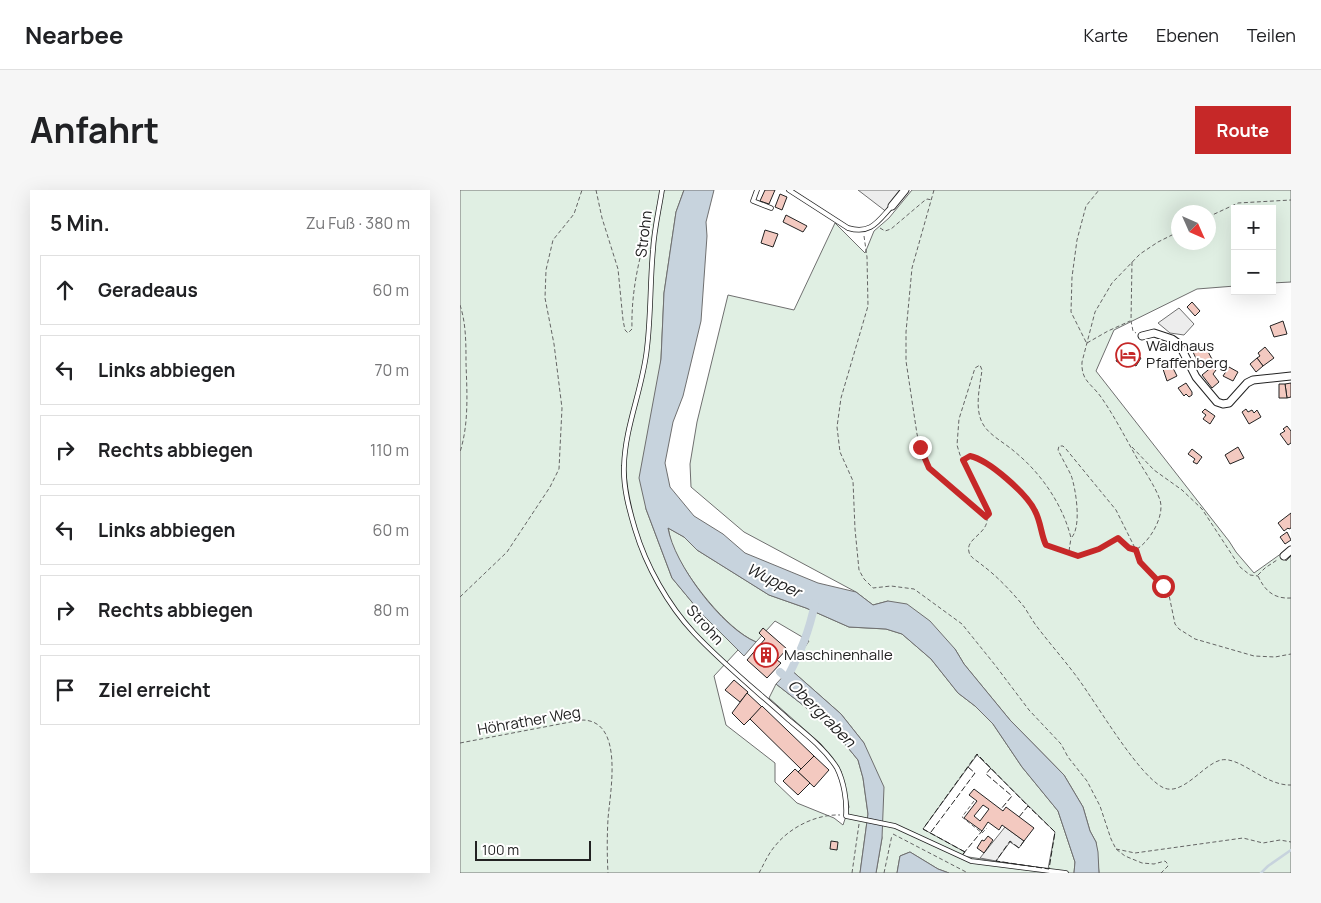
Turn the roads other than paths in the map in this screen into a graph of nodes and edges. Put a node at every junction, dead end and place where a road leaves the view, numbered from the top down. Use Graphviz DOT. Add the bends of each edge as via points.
graph roads {
  1 [pos="662,190"];
  2 [pos="757,190"];
  3 [pos="788,190"];
  4 [pos="905,190"];
  5 [pos="892,206"];
  6 [pos="771,208"];
  7 [pos="1142,336"];
  8 [pos="1291,376"];
  9 [pos="1291,550"];
  10 [pos="1284,556"];
  11 [pos="1058,872"];
  12 [pos="1066,873"];
  1 -- 11 [label="lane, Strohn" via="653,244 648,348 624,457 626,489 635,530 650,568 689,627 834,764 842,783 846,816 895,826 964,859"];
  2 -- 6 [label="lane" via="753,201"];
  3 -- 5 [label="lane" via="848,228 863,230 874,225"];
  4 -- 5 [label="street"];
  7 -- 8 [label="street" via="1154,333 1178,344 1196,377 1217,402 1223,404 1253,380"];
  9 -- 10 [label="street"];
  11 -- 12 [label="lane"];
}
